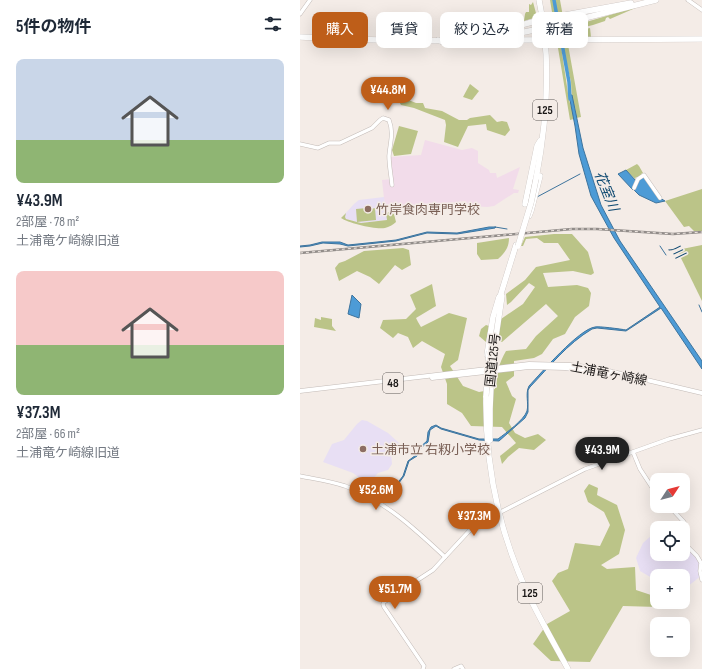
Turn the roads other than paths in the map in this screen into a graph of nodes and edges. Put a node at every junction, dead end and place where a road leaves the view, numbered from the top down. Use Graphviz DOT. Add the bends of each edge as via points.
graph roads {
  1 [pos="310,0"];
  2 [pos="536,0"];
  3 [pos="539,0"];
  4 [pos="644,0"];
  5 [pos="656,0"];
  6 [pos="688,0"];
  7 [pos="702,10"];
  8 [pos="540,12"];
  9 [pos="542,12"];
  10 [pos="300,14"];
  11 [pos="588,15"];
  12 [pos="588,16"];
  13 [pos="532,36"];
  14 [pos="300,37"];
  15 [pos="702,39"];
  16 [pos="438,40"];
  17 [pos="588,40"];
  18 [pos="543,48"];
  19 [pos="541,142"];
  20 [pos="300,144"];
  21 [pos="392,185"];
  22 [pos="634,188"];
  23 [pos="660,198"];
  24 [pos="525,204"];
  25 [pos="529,216"];
  26 [pos="501,296"];
  27 [pos="488,370"];
  28 [pos="300,391"];
  29 [pos="702,395"];
  30 [pos="702,430"];
  31 [pos="489,449"];
  32 [pos="633,452"];
  33 [pos="300,476"];
  34 [pos="650,484"];
  35 [pos="500,512"];
  36 [pos="676,513"];
  37 [pos="445,556"];
  38 [pos="702,580"];
  39 [pos="423,669"];
  40 [pos="454,669"];
  41 [pos="463,669"];
  42 [pos="570,669"];
  1 -- 10 [label="street"];
  2 -- 8 [label="highway"];
  3 -- 9 [label="highway"];
  4 -- 11 [label="highway"];
  5 -- 12 [label="highway"];
  6 -- 7 [label="street"];
  13 -- 16 [label="highway" via="457,45"];
  14 -- 16 [label="highway"];
  15 -- 17 [label="highway"];
  18 -- 19 [label="highway, 国道125号 / 125"];
  19 -- 24 [label="highway" via="537,146"];
  19 -- 25 [label="highway" via="544,148 539,182"];
  19 -- 26 [label="highway, 国道125号 / 125, bridge" via="527,210"];
  20 -- 21 [label="street" via="318,148 329,143 340,143 372,128 380,120 387,119 392,135 389,157"];
  22 -- 23 [label="street" via="638,179 644,175"];
  26 -- 27 [label="highway" via="493,317"];
  26 -- 31 [label="highway, 国道125号 / 125, bridge" via="490,351 487,396"];
  27 -- 28 [label="main road, 土浦竜ヶ崎線 / 48"];
  27 -- 29 [label="main road, 土浦竜ヶ崎線 / 48" via="570,368"];
  27 -- 31 [label="highway"];
  30 -- 32 [label="street" via="682,434"];
  31 -- 35 [label="highway, 国道125号 / 125"];
  32 -- 34 [label="street"];
  32 -- 35 [label="street" via="585,469"];
  33 -- 37 [label="street" via="340,485 376,502 404,520"];
  35 -- 37 [label="street" via="474,526"];
  35 -- 42 [label="highway, 国道125号 / 125" via="525,582"];
  36 -- 38 [label="street" via="684,522 688,547 701,563"];
  37 -- 39 [label="street" via="433,570 383,604 424,666"];
  40 -- 41 [label="street" via="461,666"];
}
